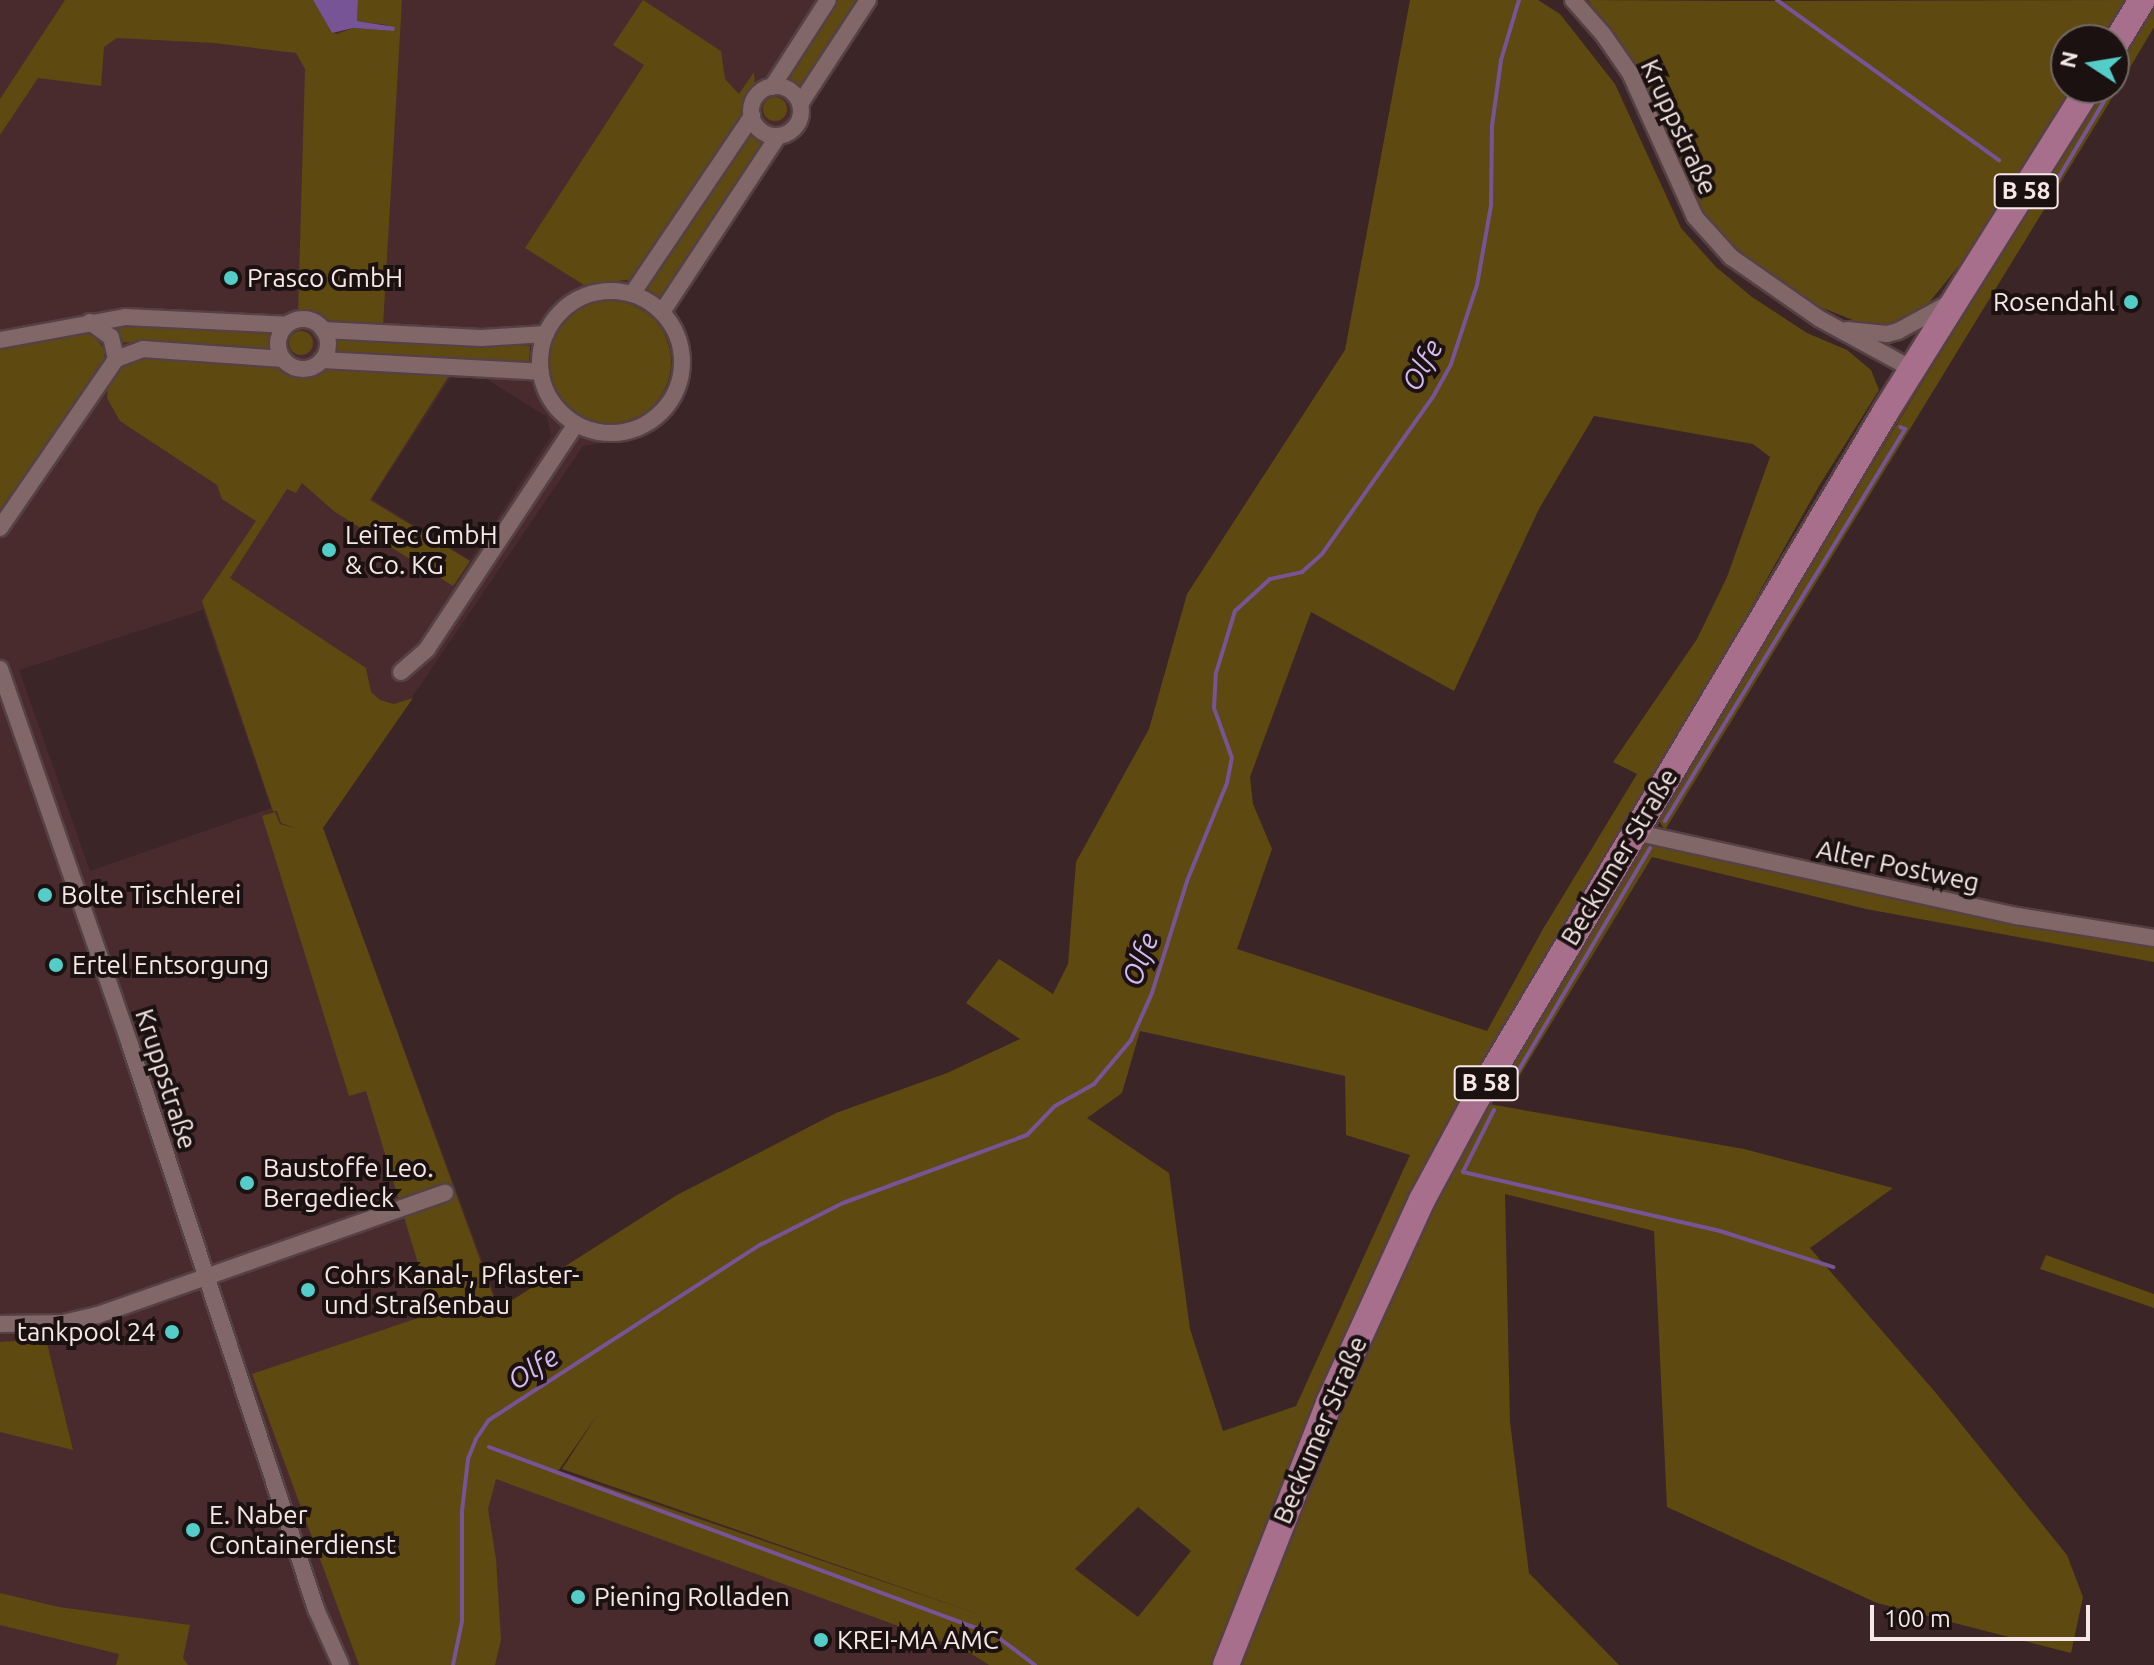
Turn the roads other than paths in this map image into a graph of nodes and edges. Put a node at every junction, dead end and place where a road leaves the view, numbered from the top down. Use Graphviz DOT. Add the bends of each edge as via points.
graph roads {
  1 [pos="828,0"];
  2 [pos="868,0"];
  3 [pos="1573,0"];
  4 [pos="2142,0"];
  5 [pos="2127,24"];
  6 [pos="772,87"];
  7 [pos="800,104"];
  8 [pos="2079,104"];
  9 [pos="752,116"];
  10 [pos="778,136"];
  11 [pos="1961,293"];
  12 [pos="632,294"];
  13 [pos="662,312"];
  14 [pos="90,322"];
  15 [pos="286,325"];
  16 [pos="323,330"];
  17 [pos="1841,330"];
  18 [pos="546,334"];
  19 [pos="0,340"];
  20 [pos="116,359"];
  21 [pos="283,359"];
  22 [pos="322,360"];
  23 [pos="1912,369"];
  24 [pos="541,372"];
  25 [pos="576,424"];
  26 [pos="0,528"];
  27 [pos="0,669"];
  28 [pos="401,672"];
  29 [pos="1634,832"];
  30 [pos="2154,938"];
  31 [pos="445,1193"];
  32 [pos="205,1278"];
  33 [pos="0,1324"];
  34 [pos="341,1665"];
  35 [pos="1226,1665"];
  1 -- 6 [label="street"];
  2 -- 7 [label="street"];
  3 -- 17 [label="street, Kruppstraße" via="1630,73 1695,217 1731,257"];
  4 -- 5 [label="main road"];
  6 -- 7 [label="street" via="789,90"];
  6 -- 9 [label="street" via="754,101"];
  7 -- 10 [label="street" via="793,128"];
  8 -- 11 [label="main road, Beckumer Straße / B 58"];
  9 -- 10 [label="street" via="761,131"];
  9 -- 12 [label="street"];
  10 -- 13 [label="street"];
  11 -- 17 [label="street" via="1939,312 1898,331"];
  11 -- 23 [label="main road, Beckumer Straße / B 58"];
  12 -- 13 [label="street"];
  12 -- 18 [label="street" via="607,291 583,296 559,313"];
  13 -- 25 [label="street" via="681,347 681,374 672,400 653,419 629,431 602,433"];
  14 -- 15 [label="street" via="125,317"];
  14 -- 19 [label="street"];
  14 -- 20 [label="street" via="111,337"];
  15 -- 16 [label="street" via="310,319"];
  15 -- 21 [label="street" via="277,342"];
  16 -- 18 [label="street" via="481,338"];
  16 -- 22 [label="street" via="328,343"];
  17 -- 23 [label="street, Kruppstraße"];
  18 -- 24 [label="street"];
  20 -- 21 [label="street" via="143,349"];
  20 -- 26 [label="street"];
  21 -- 22 [label="street" via="301,369"];
  22 -- 24 [label="street"];
  23 -- 29 [label="main road, Beckumer Straße / B 58"];
  24 -- 25 [label="street" via="549,397"];
  25 -- 28 [label="street" via="427,649"];
  27 -- 32 [label="street, Kruppstraße"];
  29 -- 30 [label="street, Alter Postweg" via="2017,916"];
  29 -- 35 [label="main road, Beckumer Straße / B 58" via="1422,1200 1329,1403"];
  31 -- 32 [label="street"];
  32 -- 33 [label="street" via="63,1323"];
  32 -- 34 [label="street, Kruppstraße" via="316,1609"];
}
